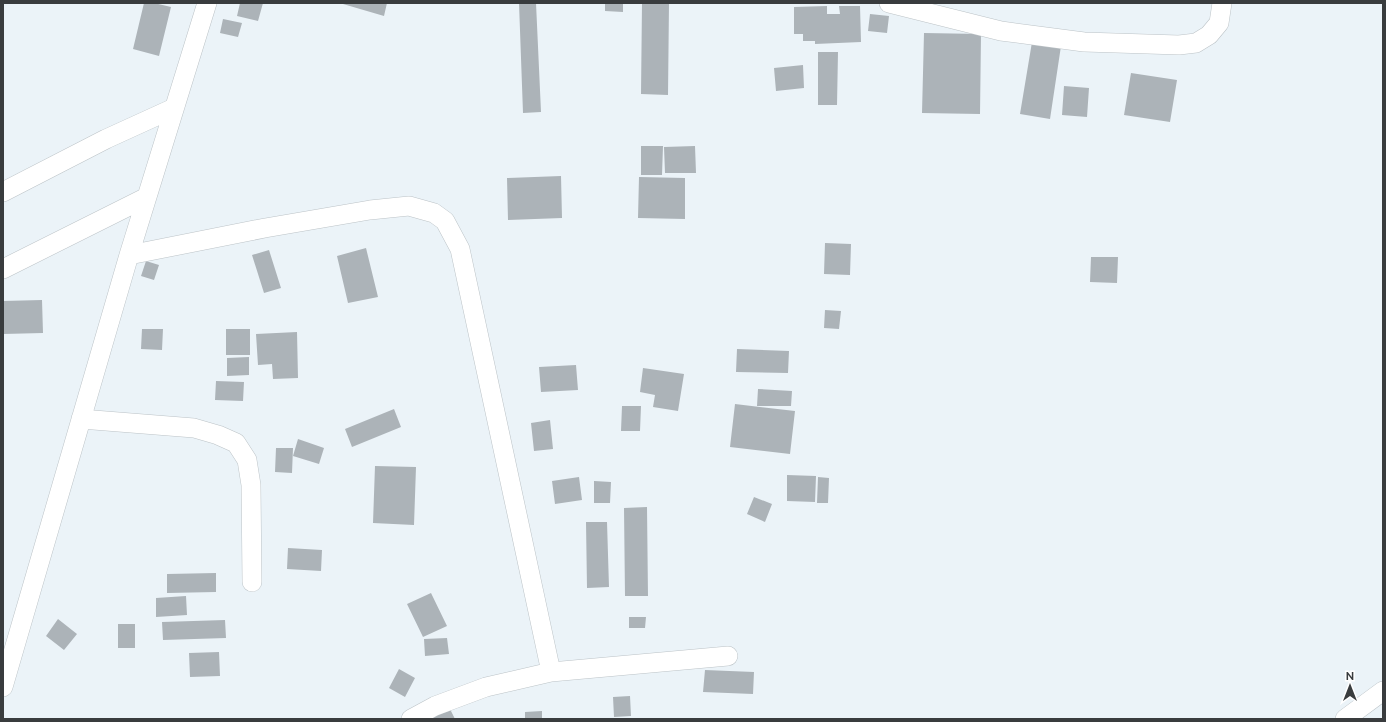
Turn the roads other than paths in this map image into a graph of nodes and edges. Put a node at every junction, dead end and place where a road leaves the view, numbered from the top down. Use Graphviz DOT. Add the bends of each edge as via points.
graph roads {
  1 [pos="207,3"];
  2 [pos="889,3"];
  3 [pos="1222,3"];
  4 [pos="174,108"];
  5 [pos="3,192"];
  6 [pos="147,197"];
  7 [pos="129,255"];
  8 [pos="3,269"];
  9 [pos="81,419"];
  10 [pos="252,582"];
  11 [pos="728,656"];
  12 [pos="550,672"];
  13 [pos="3,687"];
  14 [pos="1383,691"];
  15 [pos="411,719"];
  16 [pos="1345,719"];
  1 -- 4 [label="street"];
  2 -- 3 [label="street" via="1024,34 1084,42 1179,45 1196,43 1210,35 1219,23"];
  4 -- 5 [label="street" via="106,139"];
  4 -- 6 [label="street"];
  6 -- 7 [label="street"];
  6 -- 8 [label="street"];
  7 -- 9 [label="street"];
  7 -- 12 [label="street" via="370,210 408,206 434,213 445,221 460,249"];
  9 -- 10 [label="street" via="194,428 236,443 247,460 251,485"];
  9 -- 13 [label="street"];
  11 -- 12 [label="street"];
  12 -- 15 [label="street" via="486,687 435,706"];
  14 -- 16 [label="street"];
}
